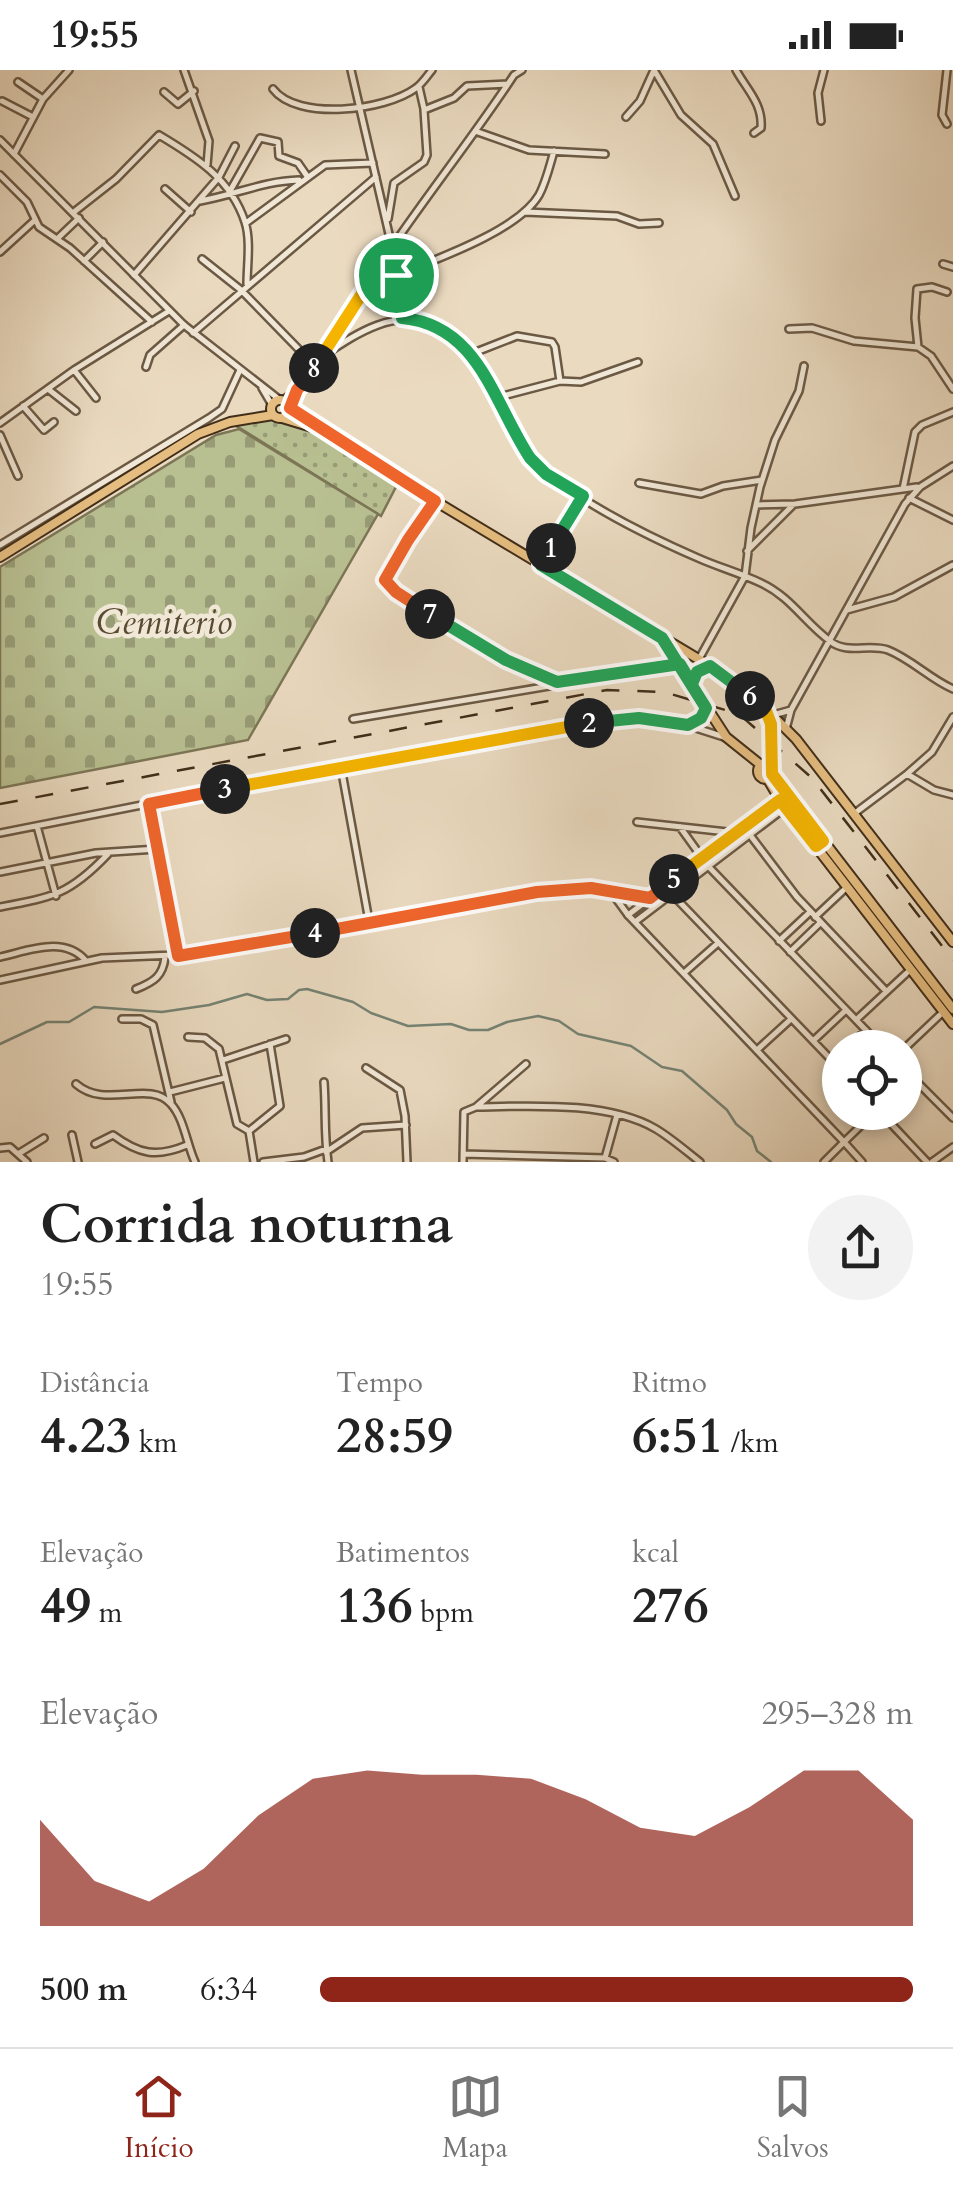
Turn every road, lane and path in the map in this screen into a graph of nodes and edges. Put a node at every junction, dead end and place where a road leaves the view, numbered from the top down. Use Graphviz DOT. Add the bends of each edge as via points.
graph roads {
  1 [pos="69,70"];
  2 [pos="184,70"];
  3 [pos="350,70"];
  4 [pos="432,70"];
  5 [pos="522,70"];
  6 [pos="654,70"];
  7 [pos="736,70"];
  8 [pos="824,70"];
  9 [pos="947,70"];
  10 [pos="18,82"];
  11 [pos="508,84"];
  12 [pos="418,87"];
  13 [pos="272,89"];
  14 [pos="194,91"];
  15 [pos="164,92"];
  16 [pos="42,99"];
  17 [pos="2,100"];
  18 [pos="360,110"];
  19 [pos="424,110"];
  20 [pos="32,116"];
  21 [pos="626,117"];
  22 [pos="821,122"];
  23 [pos="947,124"];
  24 [pos="475,131"];
  25 [pos="754,133"];
  26 [pos="0,140"];
  27 [pos="236,146"];
  28 [pos="554,151"];
  29 [pos="14,154"];
  30 [pos="605,154"];
  31 [pos="373,163"];
  32 [pos="207,165"];
  33 [pos="219,177"];
  34 [pos="376,177"];
  35 [pos="305,178"];
  36 [pos="2,179"];
  37 [pos="166,189"];
  38 [pos="230,194"];
  39 [pos="735,196"];
  40 [pos="200,201"];
  41 [pos="190,212"];
  42 [pos="522,212"];
  43 [pos="76,215"];
  44 [pos="35,220"];
  45 [pos="387,222"];
  46 [pos="659,223"];
  47 [pos="246,224"];
  48 [pos="58,238"];
  49 [pos="102,242"];
  50 [pos="392,247"];
  51 [pos="1,250"];
  52 [pos="202,259"];
  53 [pos="84,260"];
  54 [pos="943,264"];
  55 [pos="953,267"];
  56 [pos="134,274"];
  57 [pos="396,275"];
  58 [pos="244,287"];
  59 [pos="948,292"];
  60 [pos="169,311"];
  61 [pos="402,318"];
  62 [pos="152,322"];
  63 [pos="184,325"];
  64 [pos="789,330"];
  65 [pos="193,333"];
  66 [pos="918,346"];
  67 [pos="471,354"];
  68 [pos="323,356"];
  69 [pos="638,362"];
  70 [pos="315,366"];
  71 [pos="804,366"];
  72 [pos="146,367"];
  73 [pos="74,370"];
  74 [pos="240,370"];
  75 [pos="560,381"];
  76 [pos="48,388"];
  77 [pos="953,389"];
  78 [pos="96,398"];
  79 [pos="496,398"];
  80 [pos="23,406"];
  81 [pos="279,408"];
  82 [pos="76,411"];
  83 [pos="953,412"];
  84 [pos="54,422"];
  85 [pos="0,423"];
  86 [pos="0,434"];
  87 [pos="953,466"];
  88 [pos="18,476"];
  89 [pos="762,480"];
  90 [pos="639,483"];
  91 [pos="920,487"];
  92 [pos="900,490"];
  93 [pos="583,496"];
  94 [pos="435,501"];
  95 [pos="908,501"];
  96 [pos="794,504"];
  97 [pos="756,505"];
  98 [pos="953,520"];
  99 [pos="0,544"];
  100 [pos="747,552"];
  101 [pos="0,556"];
  102 [pos="953,564"];
  103 [pos="541,565"];
  104 [pos="745,576"];
  105 [pos="847,610"];
  106 [pos="662,638"];
  107 [pos="830,642"];
  108 [pos="699,659"];
  109 [pos="680,664"];
  110 [pos="710,666"];
  111 [pos="557,682"];
  112 [pos="692,684"];
  113 [pos="953,689"];
  114 [pos="706,708"];
  115 [pos="765,708"];
  116 [pos="791,710"];
  117 [pos="773,716"];
  118 [pos="953,718"];
  119 [pos="353,719"];
  120 [pos="688,725"];
  121 [pos="786,729"];
  122 [pos="726,737"];
  123 [pos="796,739"];
  124 [pos="774,743"];
  125 [pos="341,768"];
  126 [pos="770,773"];
  127 [pos="907,774"];
  128 [pos="953,795"];
  129 [pos="787,801"];
  130 [pos="149,804"];
  131 [pos="855,814"];
  132 [pos="637,822"];
  133 [pos="37,826"];
  134 [pos="680,827"];
  135 [pos="744,827"];
  136 [pos="0,833"];
  137 [pos="736,834"];
  138 [pos="750,835"];
  139 [pos="820,844"];
  140 [pos="157,849"];
  141 [pos="110,851"];
  142 [pos="702,859"];
  143 [pos="47,863"];
  144 [pos="708,866"];
  145 [pos="0,872"];
  146 [pos="666,886"];
  147 [pos="847,887"];
  148 [pos="611,891"];
  149 [pos="672,894"];
  150 [pos="56,896"];
  151 [pos="650,898"];
  152 [pos="0,908"];
  153 [pos="628,914"];
  154 [pos="815,917"];
  155 [pos="369,921"];
  156 [pos="634,922"];
  157 [pos="881,922"];
  158 [pos="779,941"];
  159 [pos="953,942"];
  160 [pos="718,943"];
  161 [pos="790,952"];
  162 [pos="165,956"];
  163 [pos="178,956"];
  164 [pos="0,958"];
  165 [pos="86,962"];
  166 [pos="911,969"];
  167 [pos="684,973"];
  168 [pos="0,980"];
  169 [pos="136,989"];
  170 [pos="886,991"];
  171 [pos="846,1010"];
  172 [pos="948,1010"];
  173 [pos="791,1018"];
  174 [pos="122,1019"];
  175 [pos="856,1020"];
  176 [pos="953,1024"];
  177 [pos="866,1030"];
  178 [pos="922,1033"];
  179 [pos="188,1037"];
  180 [pos="286,1039"];
  181 [pos="813,1041"];
  182 [pos="270,1044"];
  183 [pos="757,1050"];
  184 [pos="822,1050"];
  185 [pos="223,1060"];
  186 [pos="526,1064"];
  187 [pos="366,1068"];
  188 [pos="225,1078"];
  189 [pos="324,1082"];
  190 [pos="76,1084"];
  191 [pos="922,1087"];
  192 [pos="170,1092"];
  193 [pos="171,1104"];
  194 [pos="476,1107"];
  195 [pos="618,1116"];
  196 [pos="953,1118"];
  197 [pos="406,1125"];
  198 [pos="858,1130"];
  199 [pos="897,1130"];
  200 [pos="249,1131"];
  201 [pos="72,1135"];
  202 [pos="44,1138"];
  203 [pos="844,1142"];
  204 [pos="95,1144"];
  205 [pos="186,1145"];
  206 [pos="953,1147"];
  207 [pos="0,1148"];
  208 [pos="326,1150"];
  209 [pos="18,1154"];
  210 [pos="463,1154"];
  211 [pos="605,1158"];
  212 [pos="27,1162"];
  213 [pos="78,1162"];
  214 [pos="195,1162"];
  215 [pos="254,1162"];
  216 [pos="263,1162"];
  217 [pos="328,1162"];
  218 [pos="406,1162"];
  219 [pos="463,1162"];
  220 [pos="614,1162"];
  221 [pos="700,1162"];
  222 [pos="824,1162"];
  223 [pos="862,1162"];
  224 [pos="930,1162"];
  1 -- 16 [label="street"];
  2 -- 14 [label="street"];
  3 -- 18 [label="street"];
  4 -- 12 [label="street"];
  5 -- 11 [label="street"];
  6 -- 21 [label="street"];
  6 -- 39 [label="street" via="681,115 714,144"];
  7 -- 25 [label="street" via="756,99 762,124"];
  8 -- 22 [label="street"];
  9 -- 23 [label="street"];
  10 -- 16 [label="street"];
  11 -- 19 [label="street" via="467,86"];
  11 -- 24 [label="street"];
  12 -- 18 [label="street"];
  12 -- 19 [label="street"];
  13 -- 18 [label="street" via="296,106"];
  14 -- 15 [label="street" via="178,104"];
  14 -- 32 [label="street" via="209,140"];
  16 -- 20 [label="street"];
  17 -- 20 [label="street"];
  18 -- 31 [label="street"];
  19 -- 45 [label="street" via="427,155 394,183"];
  20 -- 29 [label="street"];
  24 -- 28 [label="street"];
  24 -- 50 [label="street"];
  26 -- 29 [label="street"];
  27 -- 33 [label="street"];
  28 -- 30 [label="street"];
  28 -- 42 [label="street" via="540,193"];
  29 -- 43 [label="street"];
  31 -- 34 [label="street"];
  31 -- 35 [label="street" via="332,164"];
  32 -- 33 [label="street"];
  32 -- 43 [label="street" via="157,135"];
  33 -- 38 [label="street"];
  33 -- 40 [label="street"];
  34 -- 45 [label="street"];
  34 -- 58 [label="street"];
  35 -- 38 [label="street"];
  35 -- 38 [label="street" via="298,162 279,156 278,142 260,138"];
  35 -- 47 [label="street"];
  36 -- 44 [label="street" via="27,202"];
  37 -- 41 [label="street"];
  38 -- 40 [label="street"];
  38 -- 47 [label="street"];
  40 -- 41 [label="street"];
  41 -- 56 [label="street"];
  42 -- 46 [label="street"];
  42 -- 57 [label="street" via="472,244"];
  43 -- 48 [label="street"];
  43 -- 49 [label="street"];
  44 -- 48 [label="street"];
  44 -- 51 [label="street"];
  45 -- 50 [label="street"];
  47 -- 58 [label="street"];
  48 -- 53 [label="street"];
  49 -- 53 [label="street"];
  49 -- 56 [label="street"];
  50 -- 57 [label="street"];
  50 -- 68 [label="street"];
  52 -- 58 [label="street"];
  53 -- 62 [label="street"];
  54 -- 55 [label="street"];
  56 -- 60 [label="street"];
  57 -- 61 [label="street"];
  58 -- 65 [label="street"];
  58 -- 70 [label="street"];
  59 -- 66 [label="street" via="917,289"];
  60 -- 62 [label="street"];
  60 -- 63 [label="street"];
  61 -- 67 [label="street" via="437,326"];
  61 -- 68 [label="street" via="364,330"];
  62 -- 73 [label="street"];
  63 -- 65 [label="street"];
  63 -- 72 [label="street" via="150,355"];
  64 -- 66 [label="street"];
  65 -- 74 [label="street"];
  66 -- 77 [label="street"];
  67 -- 75 [label="street" via="517,336 552,342"];
  67 -- 79 [label="street"];
  68 -- 70 [label="street"];
  69 -- 75 [label="street" via="581,382"];
  70 -- 81 [label="street"];
  71 -- 89 [label="street"];
  73 -- 76 [label="street"];
  73 -- 78 [label="street"];
  74 -- 81 [label="street"];
  74 -- 99 [label="street" via="228,399 210,418"];
  75 -- 79 [label="street"];
  76 -- 80 [label="street"];
  76 -- 82 [label="street"];
  79 -- 93 [label="street" via="535,464"];
  80 -- 84 [label="street" via="44,430"];
  80 -- 85 [label="street"];
  81 -- 94 [label="main road"];
  81 -- 101 [label="main road" via="198,434"];
  83 -- 92 [label="street" via="915,432"];
  86 -- 88 [label="street"];
  87 -- 91 [label="street"];
  89 -- 90 [label="street" via="701,494"];
  89 -- 97 [label="street"];
  91 -- 92 [label="street"];
  91 -- 95 [label="street"];
  92 -- 95 [label="street"];
  92 -- 96 [label="street"];
  93 -- 103 [label="street"];
  93 -- 104 [label="street" via="642,532"];
  94 -- 103 [label="main road"];
  94 -- 111 [label="street" via="386,584 486,649"];
  95 -- 98 [label="street"];
  95 -- 105 [label="street"];
  96 -- 97 [label="street"];
  96 -- 100 [label="street"];
  97 -- 100 [label="street"];
  100 -- 104 [label="street"];
  102 -- 105 [label="street" via="894,597"];
  103 -- 106 [label="main road"];
  104 -- 107 [label="street" via="790,603"];
  104 -- 108 [label="street"];
  105 -- 107 [label="street"];
  106 -- 108 [label="main road"];
  106 -- 109 [label="main road"];
  107 -- 113 [label="street" via="890,651"];
  107 -- 116 [label="street"];
  108 -- 110 [label="main road"];
  109 -- 111 [label="street"];
  109 -- 112 [label="main road"];
  110 -- 112 [label="main road"];
  110 -- 115 [label="main road"];
  111 -- 119 [label="street"];
  112 -- 114 [label="main road"];
  114 -- 120 [label="main road"];
  114 -- 122 [label="main road"];
  115 -- 117 [label="main road"];
  115 -- 124 [label="main road"];
  116 -- 117 [label="street"];
  116 -- 121 [label="street"];
  117 -- 121 [label="main road"];
  118 -- 127 [label="street" via="932,752"];
  120 -- 122 [label="street"];
  120 -- 125 [label="street" via="622,718"];
  121 -- 123 [label="main road"];
  122 -- 126 [label="main road" via="761,764 758,774"];
  123 -- 124 [label="main road"];
  123 -- 131 [label="main road"];
  124 -- 126 [label="main road"];
  125 -- 130 [label="street"];
  125 -- 155 [label="street"];
  126 -- 129 [label="main road"];
  127 -- 128 [label="street"];
  127 -- 131 [label="street"];
  129 -- 135 [label="street"];
  129 -- 138 [label="street"];
  129 -- 139 [label="main road"];
  130 -- 133 [label="street"];
  130 -- 140 [label="street"];
  131 -- 159 [label="main road"];
  132 -- 134 [label="street"];
  133 -- 136 [label="street"];
  133 -- 143 [label="street"];
  134 -- 137 [label="street"];
  134 -- 142 [label="street"];
  135 -- 137 [label="street"];
  135 -- 138 [label="street"];
  137 -- 142 [label="street"];
  138 -- 144 [label="street"];
  138 -- 154 [label="street"];
  139 -- 147 [label="main road"];
  139 -- 157 [label="main road"];
  140 -- 141 [label="street"];
  140 -- 163 [label="street"];
  141 -- 143 [label="street"];
  141 -- 150 [label="street"];
  142 -- 144 [label="street"];
  142 -- 146 [label="street"];
  143 -- 145 [label="street"];
  143 -- 150 [label="street"];
  144 -- 149 [label="street"];
  144 -- 158 [label="street"];
  146 -- 149 [label="street"];
  146 -- 151 [label="street"];
  147 -- 154 [label="street"];
  147 -- 157 [label="main road"];
  148 -- 151 [label="street"];
  148 -- 153 [label="street"];
  148 -- 155 [label="street" via="569,888"];
  149 -- 156 [label="street"];
  149 -- 160 [label="street"];
  150 -- 152 [label="street"];
  151 -- 153 [label="street"];
  153 -- 156 [label="street"];
  154 -- 158 [label="street"];
  154 -- 161 [label="street"];
  154 -- 170 [label="street"];
  155 -- 163 [label="street"];
  156 -- 167 [label="street"];
  157 -- 166 [label="main road"];
  157 -- 172 [label="main road"];
  158 -- 161 [label="street"];
  160 -- 167 [label="street"];
  160 -- 173 [label="street"];
  161 -- 171 [label="street"];
  162 -- 163 [label="street"];
  162 -- 165 [label="street"];
  162 -- 169 [label="street" via="153,983"];
  164 -- 165 [label="street" via="51,946 75,950"];
  165 -- 168 [label="street"];
  166 -- 170 [label="street"];
  166 -- 172 [label="main road"];
  167 -- 183 [label="street"];
  170 -- 175 [label="street"];
  171 -- 175 [label="street"];
  171 -- 181 [label="street"];
  172 -- 176 [label="main road"];
  172 -- 178 [label="street"];
  173 -- 181 [label="street"];
  173 -- 183 [label="street"];
  174 -- 192 [label="street" via="154,1025"];
  175 -- 177 [label="street"];
  179 -- 185 [label="street" via="211,1040"];
  180 -- 182 [label="street"];
  181 -- 184 [label="street"];
  182 -- 185 [label="street"];
  182 -- 200 [label="street" via="280,1106"];
  183 -- 203 [label="street"];
  185 -- 188 [label="street"];
  186 -- 194 [label="street"];
  187 -- 197 [label="street" via="400,1090"];
  188 -- 192 [label="street"];
  188 -- 200 [label="street" via="237,1124"];
  189 -- 208 [label="street"];
  190 -- 193 [label="street" via="98,1096 150,1094"];
  191 -- 196 [label="street"];
  192 -- 193 [label="street"];
  193 -- 205 [label="street"];
  194 -- 195 [label="street"];
  194 -- 210 [label="street" via="464,1112"];
  195 -- 211 [label="street"];
  195 -- 221 [label="street" via="654,1128"];
  197 -- 208 [label="street" via="362,1128"];
  197 -- 218 [label="street"];
  198 -- 203 [label="street"];
  199 -- 224 [label="street"];
  200 -- 215 [label="street"];
  201 -- 213 [label="street"];
  202 -- 209 [label="street"];
  203 -- 222 [label="street"];
  203 -- 223 [label="street"];
  204 -- 205 [label="street" via="113,1135 127,1146 164,1155"];
  205 -- 214 [label="street"];
  206 -- 224 [label="street"];
  207 -- 209 [label="street"];
  208 -- 216 [label="street"];
  208 -- 217 [label="street"];
  209 -- 212 [label="street"];
  210 -- 211 [label="street"];
  210 -- 219 [label="street"];
  211 -- 220 [label="street"];
}
